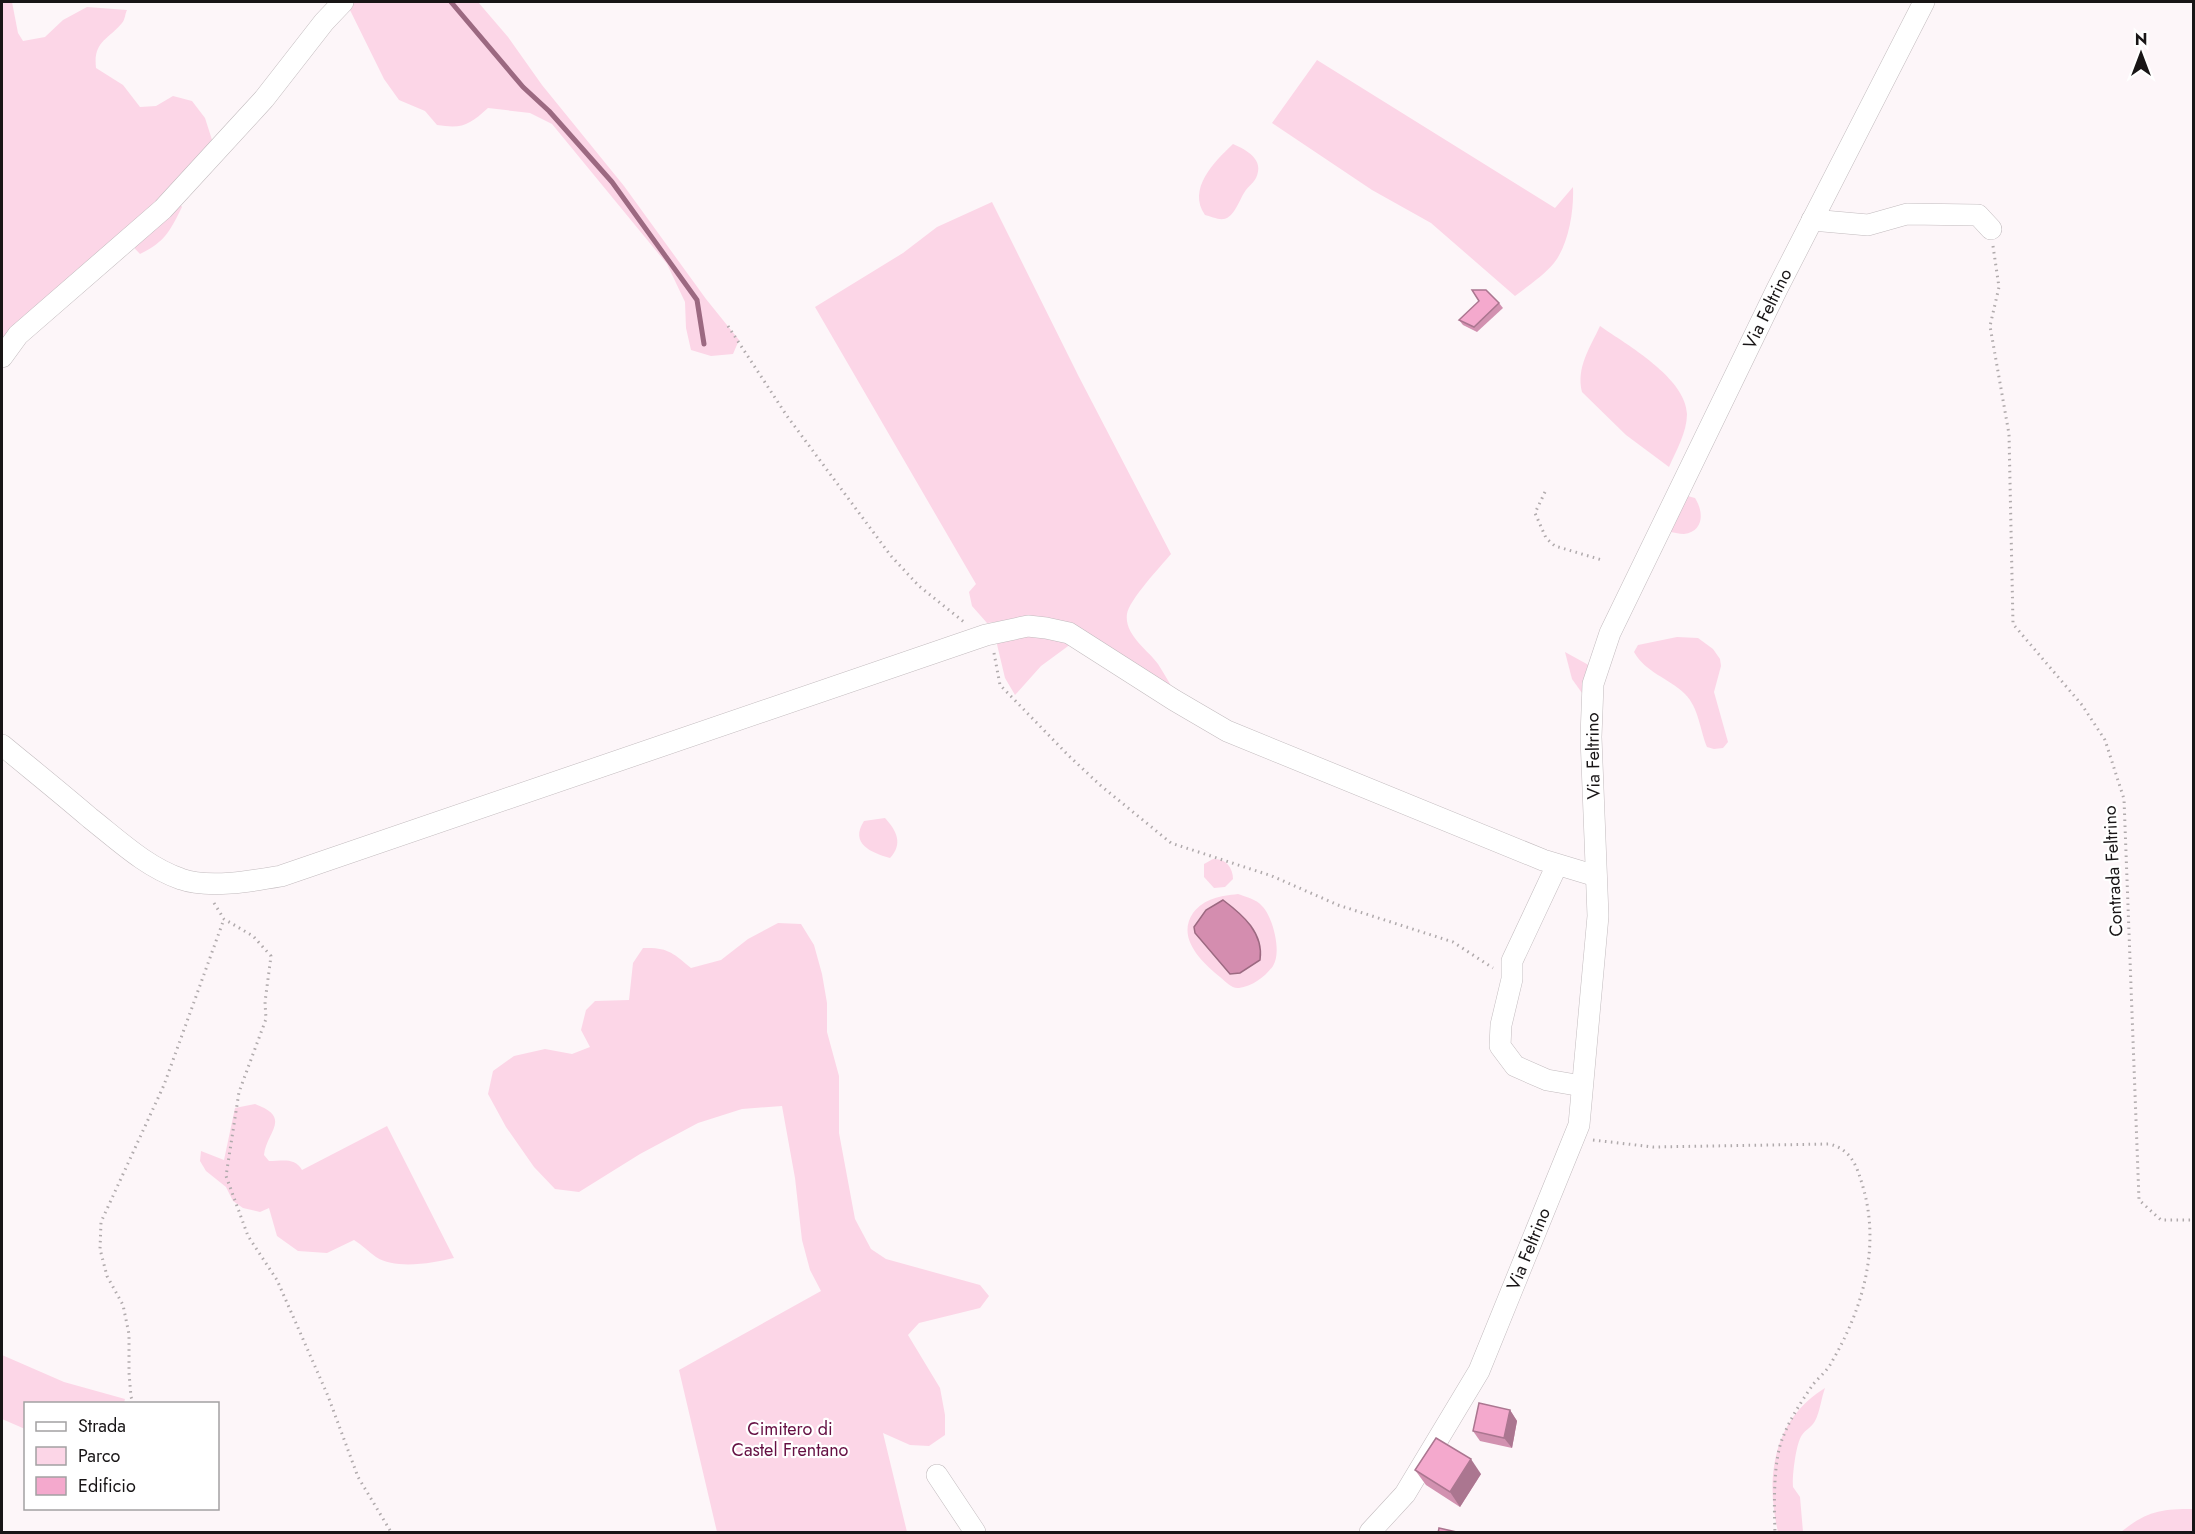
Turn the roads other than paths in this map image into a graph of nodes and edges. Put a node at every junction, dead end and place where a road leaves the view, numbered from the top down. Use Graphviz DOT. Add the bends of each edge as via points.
graph roads {
  1 [pos="344,2"];
  2 [pos="1924,2"];
  3 [pos="1812,220"];
  4 [pos="1991,229"];
  5 [pos="2,357"];
  6 [pos="2,745"];
  7 [pos="1557,865"];
  8 [pos="1596,876"];
  9 [pos="1582,1086"];
  10 [pos="937,1475"];
  11 [pos="975,1533"];
  12 [pos="1370,1533"];
  1 -- 5 [label="street" via="264,99 163,209 18,335"];
  2 -- 3 [label="street, Via Feltrino"];
  3 -- 4 [label="street" via="1868,225 1907,214 1978,215"];
  3 -- 8 [label="street, Via Feltrino" via="1610,633 1593,684"];
  6 -- 7 [label="street" via="134,853 182,880 246,882 281,876 986,635 1028,626 1069,633 1227,731"];
  7 -- 8 [label="street"];
  7 -- 9 [label="street" via="1512,961 1500,1046 1515,1066 1547,1080"];
  8 -- 9 [label="street, Via Feltrino" via="1598,916"];
  9 -- 12 [label="street, Via Feltrino" via="1579,1125 1479,1371 1405,1494"];
  10 -- 11 [label="street"];
}
